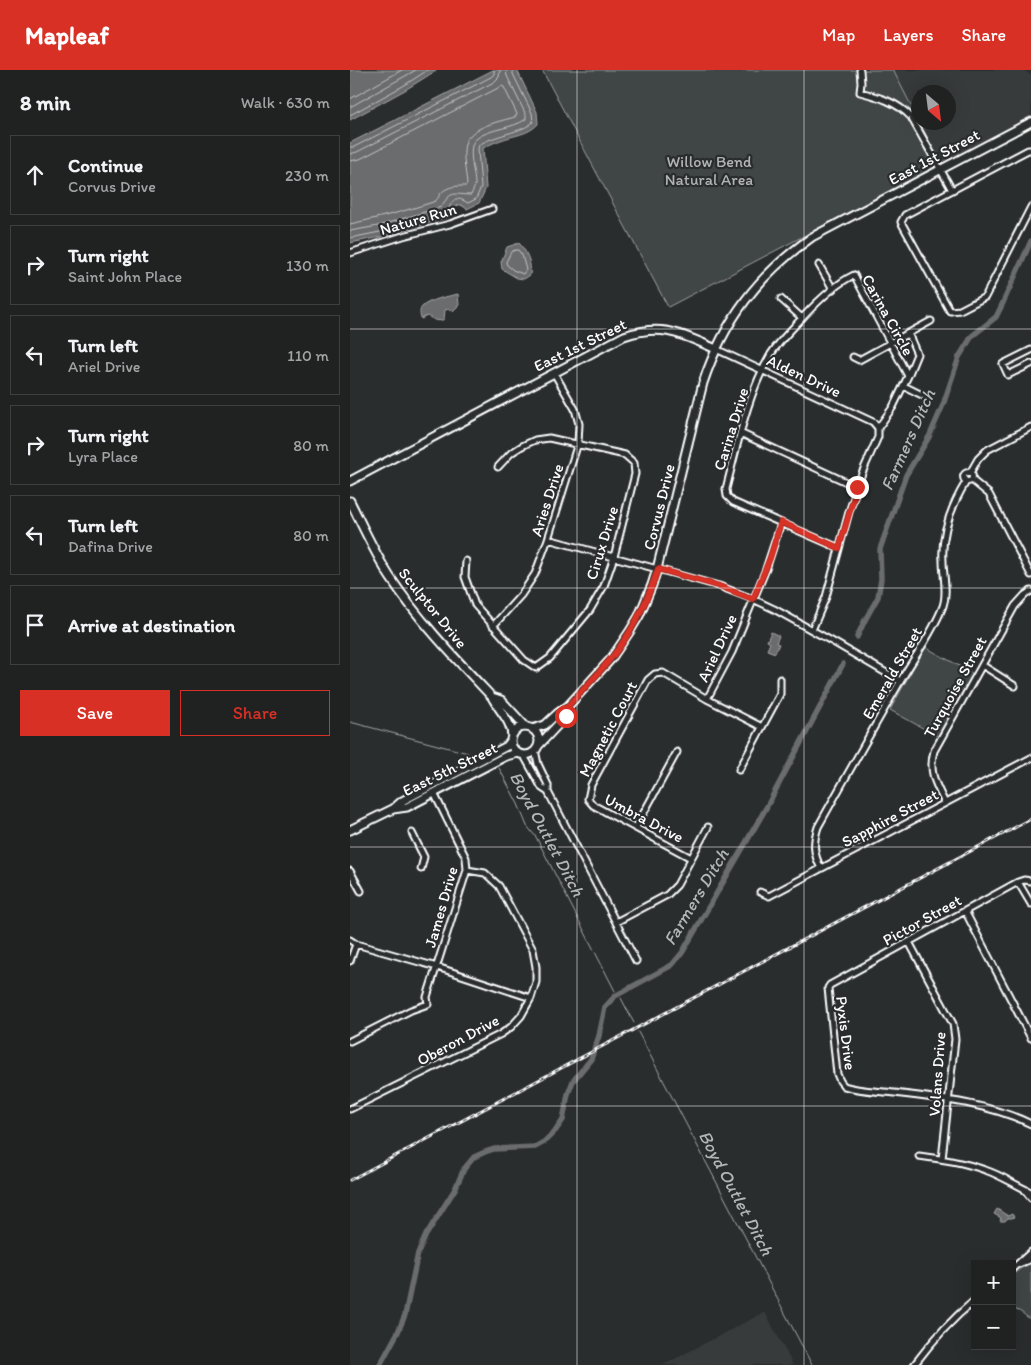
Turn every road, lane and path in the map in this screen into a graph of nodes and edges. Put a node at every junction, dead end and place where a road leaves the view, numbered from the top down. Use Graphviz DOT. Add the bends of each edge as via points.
graph roads {
  1 [pos="860,70"];
  2 [pos="1031,122"];
  3 [pos="1031,150"];
  4 [pos="940,169"];
  5 [pos="952,190"];
  6 [pos="1031,207"];
  7 [pos="492,209"];
  8 [pos="350,253"];
  9 [pos="819,265"];
  10 [pos="833,289"];
  11 [pos="781,299"];
  12 [pos="802,318"];
  13 [pos="930,321"];
  14 [pos="908,333"];
  15 [pos="890,343"];
  16 [pos="716,349"];
  17 [pos="1031,350"];
  18 [pos="853,357"];
  19 [pos="1031,364"];
  20 [pos="763,370"];
  21 [pos="554,373"];
  22 [pos="908,376"];
  23 [pos="904,386"];
  24 [pos="928,398"];
  25 [pos="1031,427"];
  26 [pos="878,428"];
  27 [pos="740,433"];
  28 [pos="578,444"];
  29 [pos="498,467"];
  30 [pos="970,473"];
  31 [pos="972,480"];
  32 [pos="350,482"];
  33 [pos="966,482"];
  34 [pos="857,487"];
  35 [pos="350,501"];
  36 [pos="781,522"];
  37 [pos="548,540"];
  38 [pos="839,548"];
  39 [pos="614,557"];
  40 [pos="466,561"];
  41 [pos="658,569"];
  42 [pos="1031,575"];
  43 [pos="1031,591"];
  44 [pos="753,599"];
  45 [pos="493,626"];
  46 [pos="812,630"];
  47 [pos="982,665"];
  48 [pos="780,679"];
  49 [pos="900,681"];
  50 [pos="1016,686"];
  51 [pos="492,697"];
  52 [pos="707,699"];
  53 [pos="568,706"];
  54 [pos="529,728"];
  55 [pos="762,728"];
  56 [pos="511,739"];
  57 [pos="536,748"];
  58 [pos="677,752"];
  59 [pos="520,754"];
  60 [pos="1031,758"];
  61 [pos="739,770"];
  62 [pos="548,792"];
  63 [pos="434,793"];
  64 [pos="588,799"];
  65 [pos="945,803"];
  66 [pos="393,809"];
  67 [pos="708,826"];
  68 [pos="636,827"];
  69 [pos="350,830"];
  70 [pos="412,834"];
  71 [pos="690,858"];
  72 [pos="820,868"];
  73 [pos="421,869"];
  74 [pos="467,870"];
  75 [pos="350,871"];
  76 [pos="1031,880"];
  77 [pos="1018,882"];
  78 [pos="361,891"];
  79 [pos="760,892"];
  80 [pos="1031,904"];
  81 [pos="965,911"];
  82 [pos="616,922"];
  83 [pos="350,940"];
  84 [pos="909,942"];
  85 [pos="356,944"];
  86 [pos="350,961"];
  87 [pos="636,961"];
  88 [pos="437,967"];
  89 [pos="828,988"];
  90 [pos="531,998"];
  91 [pos="1031,1038"];
  92 [pos="350,1041"];
  93 [pos="949,1100"];
  94 [pos="350,1109"];
  95 [pos="1031,1124"];
  96 [pos="919,1156"];
  97 [pos="942,1159"];
  98 [pos="1024,1189"];
  99 [pos="1031,1192"];
  100 [pos="1031,1198"];
  101 [pos="1031,1252"];
  102 [pos="1031,1259"];
  103 [pos="1019,1264"];
  104 [pos="1016,1266"];
  105 [pos="971,1303"];
  106 [pos="914,1365"];
  1 -- 4 [label="street" via="860,92 904,109"];
  2 -- 4 [label="street, East 1st Street"];
  3 -- 5 [label="street"];
  4 -- 5 [label="street"];
  4 -- 16 [label="street, East 1st Street" via="828,228 784,258 748,296"];
  5 -- 6 [label="street" via="905,215 901,222 950,311 960,310 985,297"];
  7 -- 8 [label="street, Nature Run"];
  9 -- 10 [label="street"];
  10 -- 12 [label="street, Carina Circle"];
  10 -- 15 [label="street, Carina Circle" via="854,275"];
  11 -- 12 [label="street"];
  12 -- 20 [label="street, Carina Circle" via="779,343"];
  13 -- 14 [label="street"];
  14 -- 15 [label="street"];
  14 -- 22 [label="street" via="917,354"];
  15 -- 18 [label="street" via="859,360"];
  15 -- 22 [label="street, Carina Circle"];
  16 -- 20 [label="street, Alden Drive"];
  16 -- 21 [label="street, East 1st Street" via="672,331 645,330 624,336"];
  16 -- 41 [label="street, Corvus Drive" via="704,383"];
  17 -- 19 [label="street" via="1003,364 1008,375"];
  20 -- 26 [label="street, Alden Drive" via="873,422"];
  20 -- 27 [label="street, Carina Drive"];
  21 -- 28 [label="street, Aries Drive" via="575,410 579,424"];
  21 -- 32 [label="street, East 1st Street"];
  22 -- 23 [label="street, Carina Circle"];
  23 -- 24 [label="street"];
  23 -- 26 [label="street, Carina Circle"];
  25 -- 30 [label="street" via="987,450"];
  26 -- 34 [label="street" via="878,437"];
  27 -- 34 [label="street"];
  27 -- 36 [label="street, Carina Drive" via="726,489 728,496 733,502"];
  28 -- 29 [label="street" via="549,438 535,440 511,453"];
  28 -- 37 [label="street, Aries Drive"];
  28 -- 39 [label="street, Cirux Drive" via="625,455 634,462 635,474"];
  30 -- 31 [label="street"];
  30 -- 33 [label="street" via="964,475"];
  31 -- 33 [label="street"];
  31 -- 42 [label="street" via="989,494"];
  33 -- 49 [label="street, Emerald Street" via="944,535 944,604"];
  34 -- 38 [label="street"];
  35 -- 51 [label="street, Sculptor Drive" via="398,590 433,634"];
  36 -- 38 [label="street"];
  36 -- 44 [label="street, Ariel Drive"];
  37 -- 39 [label="street"];
  37 -- 45 [label="street, Aries Drive" via="535,574"];
  38 -- 46 [label="street" via="826,597"];
  39 -- 41 [label="street"];
  39 -- 45 [label="street, Cirux Drive" via="604,586 590,610 550,658 536,668 524,660"];
  40 -- 45 [label="street" via="465,577 474,605"];
  41 -- 44 [label="street"];
  41 -- 53 [label="street, Corvus Drive" via="630,631 611,659"];
  43 -- 47 [label="street, Turquoise Street" via="1015,606"];
  44 -- 46 [label="street"];
  44 -- 52 [label="street, Ariel Drive" via="732,652"];
  46 -- 49 [label="street"];
  47 -- 50 [label="street"];
  47 -- 65 [label="street, Turquoise Street" via="931,762 933,779"];
  48 -- 55 [label="street" via="780,694"];
  49 -- 72 [label="street, Emerald Street" via="818,827 814,847"];
  51 -- 54 [label="street, Sculptor Drive" via="501,700"];
  51 -- 56 [label="street, Sculptor Drive" via="511,727"];
  52 -- 55 [label="street"];
  52 -- 64 [label="street, Magnetic Court" via="663,673 655,674 648,680 591,786"];
  53 -- 54 [label="street, Corvus Drive" via="545,725"];
  53 -- 57 [label="street, Corvus Drive" via="566,716"];
  54 -- 56 [label="street" via="517,729"];
  54 -- 57 [label="street" via="538,738"];
  55 -- 61 [label="street"];
  56 -- 59 [label="street" via="514,750"];
  56 -- 66 [label="street, East 5th Street" via="507,746 402,801"];
  57 -- 59 [label="street" via="532,753"];
  57 -- 62 [label="street"];
  58 -- 68 [label="street"];
  59 -- 62 [label="street"];
  59 -- 63 [label="street, East 5th Street" via="506,756"];
  60 -- 65 [label="street, Sapphire Street"];
  62 -- 82 [label="street"];
  63 -- 66 [label="street, East 5th Street" via="406,807"];
  63 -- 74 [label="street, James Drive" via="466,858"];
  64 -- 68 [label="street, Umbra Drive" via="593,805"];
  65 -- 72 [label="street, Sapphire Street"];
  66 -- 69 [label="street, East 5th Street"];
  67 -- 71 [label="street"];
  68 -- 71 [label="street, Umbra Drive"];
  70 -- 73 [label="street" via="424,857"];
  71 -- 82 [label="street" via="677,884 667,895"];
  72 -- 79 [label="street, Sapphire Street" via="769,896"];
  74 -- 88 [label="street, James Drive"];
  74 -- 90 [label="street, Oberon Drive" via="485,873 499,886 533,950 536,982"];
  75 -- 78 [label="street"];
  76 -- 77 [label="street, Pictor Street"];
  77 -- 80 [label="street"];
  77 -- 81 [label="street, Pictor Street"];
  81 -- 84 [label="street, Pictor Street"];
  81 -- 91 [label="street"];
  82 -- 87 [label="street"];
  83 -- 85 [label="street"];
  84 -- 89 [label="street, Pictor Street"];
  84 -- 93 [label="street, Volans Drive" via="953,1024 955,1039"];
  85 -- 86 [label="street"];
  85 -- 88 [label="street"];
  88 -- 90 [label="street"];
  88 -- 92 [label="street, James Drive" via="427,996 428,1004"];
  89 -- 93 [label="street, Pyxis Drive" via="837,1074 844,1086"];
  90 -- 94 [label="street, Oberon Drive" via="521,1016 501,1034"];
  93 -- 95 [label="street" via="983,1106"];
  93 -- 97 [label="street, Volans Drive"];
  96 -- 97 [label="street"];
  97 -- 98 [label="street" via="984,1169"];
  98 -- 99 [label="street"];
  98 -- 100 [label="street"];
  101 -- 103 [label="street"];
  102 -- 103 [label="street"];
  103 -- 104 [label="street"];
  105 -- 106 [label="street"];
}
